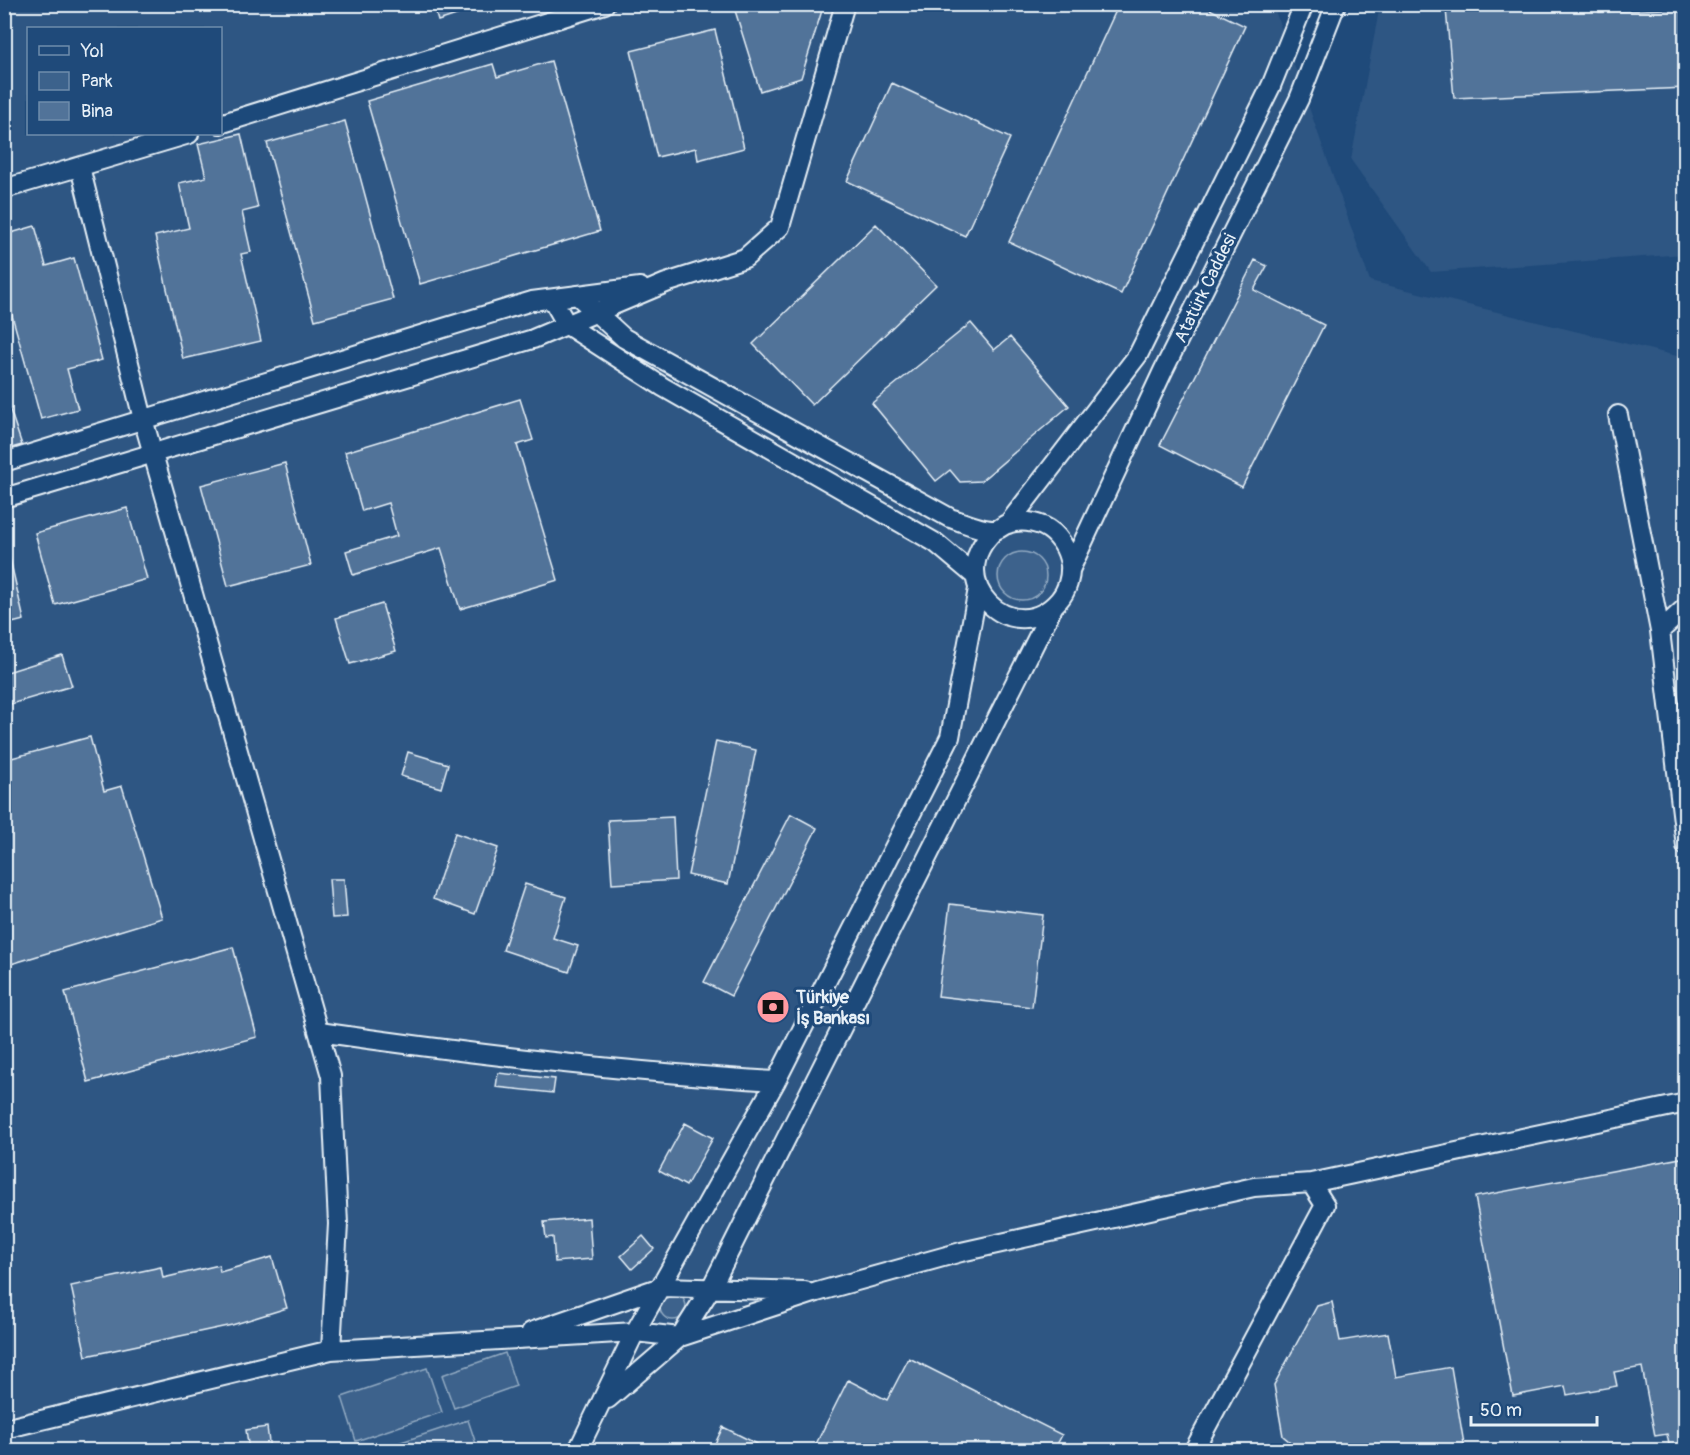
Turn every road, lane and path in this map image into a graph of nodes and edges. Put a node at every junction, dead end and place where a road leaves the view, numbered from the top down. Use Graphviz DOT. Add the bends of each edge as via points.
graph roads {
  1 [pos="605,4"];
  2 [pos="845,4"];
  3 [pos="1304,4"];
  4 [pos="1336,4"];
  5 [pos="222,123"];
  6 [pos="186,135"];
  7 [pos="80,167"];
  8 [pos="4,189"];
  9 [pos="666,283"];
  10 [pos="578,295"];
  11 [pos="552,299"];
  12 [pos="596,313"];
  13 [pos="567,325"];
  14 [pos="1617,415"];
  15 [pos="143,420"];
  16 [pos="154,453"];
  17 [pos="4,462"];
  18 [pos="4,498"];
  19 [pos="1001,527"];
  20 [pos="1070,570"];
  21 [pos="976,582"];
  22 [pos="1053,607"];
  23 [pos="1686,607"];
  24 [pos="1660,631"];
  25 [pos="1686,846"];
  26 [pos="319,1032"];
  27 [pos="776,1082"];
  28 [pos="1686,1103"];
  29 [pos="1311,1182"];
  30 [pos="661,1287"];
  31 [pos="711,1288"];
  32 [pos="817,1292"];
  33 [pos="635,1332"];
  34 [pos="681,1337"];
  35 [pos="513,1339"];
  36 [pos="331,1350"];
  37 [pos="602,1404"];
  38 [pos="4,1429"];
  39 [pos="578,1450"];
  40 [pos="1194,1450"];
  1 -- 5 [label="street"];
  2 -- 9 [label="street" via="780,227 745,258"];
  3 -- 19 [label="street, Atatürk Caddesi" via="1271,86 1137,355"];
  4 -- 20 [label="street, Atatürk Caddesi" via="1299,99 1163,371"];
  6 -- 7 [label="street"];
  7 -- 8 [label="street"];
  7 -- 15 [label="street"];
  9 -- 10 [label="street"];
  9 -- 12 [label="street"];
  10 -- 11 [label="street"];
  10 -- 12 [label="street"];
  11 -- 13 [label="street"];
  11 -- 15 [label="street" via="532,301"];
  12 -- 13 [label="street"];
  12 -- 19 [label="street" via="624,338 940,513"];
  13 -- 16 [label="street" via="533,339"];
  13 -- 21 [label="street" via="663,387 936,543"];
  14 -- 24 [label="street"];
  15 -- 16 [label="street"];
  15 -- 17 [label="street"];
  16 -- 18 [label="street"];
  16 -- 26 [label="street"];
  19 -- 20 [label="street" via="1033,523 1050,531 1064,545"];
  19 -- 21 [label="street" via="978,550"];
  20 -- 22 [label="street" via="1065,590"];
  21 -- 22 [label="street" via="986,602 1011,617 1026,618"];
  21 -- 27 [label="street" via="951,737"];
  22 -- 31 [label="street"];
  23 -- 24 [label="street"];
  24 -- 25 [label="street"];
  26 -- 27 [label="street" via="646,1074"];
  26 -- 36 [label="street" via="331,1076 338,1224"];
  27 -- 30 [label="street"];
  28 -- 29 [label="street"];
  29 -- 32 [label="street" via="1254,1186 961,1252"];
  29 -- 40 [label="street" via="1325,1204"];
  30 -- 31 [label="street"];
  30 -- 33 [label="street"];
  30 -- 35 [label="street"];
  31 -- 32 [label="street"];
  31 -- 34 [label="street"];
  32 -- 34 [label="street"];
  33 -- 34 [label="street"];
  33 -- 35 [label="street"];
  33 -- 37 [label="street"];
  34 -- 37 [label="street"];
  35 -- 36 [label="street"];
  36 -- 38 [label="street"];
  37 -- 39 [label="street"];
}
